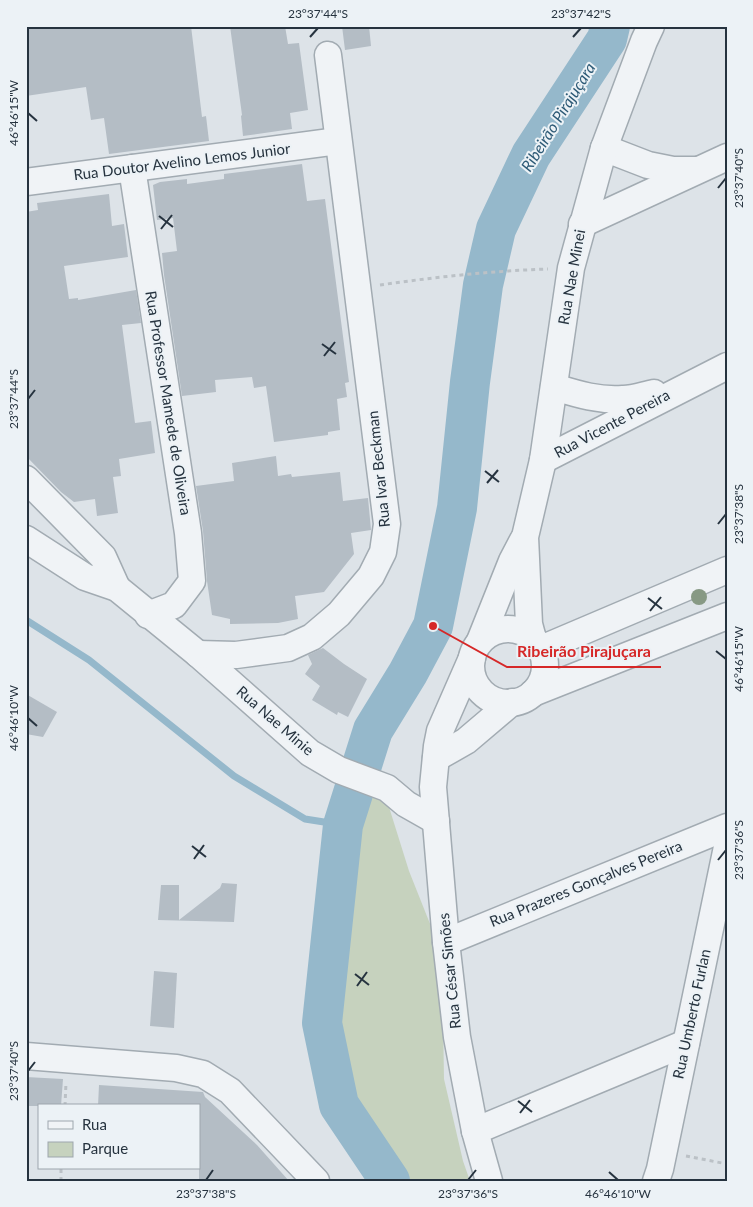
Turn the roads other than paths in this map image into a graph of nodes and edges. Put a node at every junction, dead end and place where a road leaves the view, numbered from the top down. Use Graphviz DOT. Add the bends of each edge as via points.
graph roads {
  1 [pos="651,26"];
  2 [pos="328,55"];
  3 [pos="338,141"];
  4 [pos="604,148"];
  5 [pos="727,157"];
  6 [pos="132,168"];
  7 [pos="699,170"];
  8 [pos="26,182"];
  9 [pos="582,224"];
  10 [pos="727,366"];
  11 [pos="554,387"];
  12 [pos="682,388"];
  13 [pos="543,460"];
  14 [pos="26,480"];
  15 [pos="525,537"];
  16 [pos="26,539"];
  17 [pos="727,570"];
  18 [pos="117,588"];
  19 [pos="148,615"];
  20 [pos="727,616"];
  21 [pos="699,627"];
  22 [pos="727,632"];
  23 [pos="537,644"];
  24 [pos="476,650"];
  25 [pos="198,654"];
  26 [pos="523,697"];
  27 [pos="436,758"];
  28 [pos="385,787"];
  29 [pos="433,787"];
  30 [pos="436,821"];
  31 [pos="727,827"];
  32 [pos="727,847"];
  33 [pos="446,942"];
  34 [pos="686,1043"];
  35 [pos="26,1056"];
  36 [pos="475,1131"];
  37 [pos="316,1181"];
  38 [pos="489,1181"];
  39 [pos="656,1181"];
  1 -- 4 [label="street, Rua Nae Minei"];
  2 -- 3 [label="street, Rua Ivar Beckman"];
  3 -- 6 [label="street, Rua Doutor Avelino Lemos Junior"];
  3 -- 25 [label="street, Rua Ivar Beckman" via="387,524 383,552 370,576 339,614 312,637 288,648 236,655"];
  4 -- 7 [label="street" via="648,165 673,170"];
  4 -- 9 [label="street, Rua Nae Minei"];
  5 -- 7 [label="street"];
  6 -- 8 [label="street, Rua Doutor Avelino Lemos Junior"];
  6 -- 19 [label="street, Rua Professor Mamede de Oliveira" via="188,533 192,581 174,605"];
  7 -- 9 [label="street"];
  9 -- 11 [label="street, Rua Nae Minei" via="571,268"];
  10 -- 12 [label="street, Rua Vicente Pereira"];
  11 -- 12 [label="street, Rua Vicente Pereira" via="605,399 624,399"];
  11 -- 13 [label="street, Rua Nae Minei"];
  12 -- 13 [label="street, Rua Vicente Pereira"];
  13 -- 15 [label="street, Rua Nae Minei"];
  14 -- 18 [label="street" via="103,556"];
  15 -- 23 [label="street, Rua Nae Minei" via="529,624"];
  15 -- 24 [label="street, Rua Nae Minei"];
  16 -- 18 [label="street" via="85,577"];
  17 -- 23 [label="street"];
  18 -- 19 [label="street"];
  19 -- 25 [label="street"];
  20 -- 21 [label="street"];
  21 -- 22 [label="street"];
  21 -- 26 [label="street"];
  23 -- 24 [label="street" via="523,632 500,629 490,633"];
  23 -- 26 [label="street" via="544,661 544,673 540,684"];
  24 -- 26 [label="street" via="472,676 480,691 501,702"];
  24 -- 27 [label="street, Rua César Simões" via="440,731"];
  25 -- 28 [label="street, Rua Nae Minie" via="310,753 339,770"];
  26 -- 27 [label="street" via="466,741"];
  27 -- 29 [label="street, Rua César Simões"];
  28 -- 29 [label="street, Rua Nae Minie" via="416,790"];
  28 -- 30 [label="street, Rua Nae Minie"];
  29 -- 30 [label="street, Rua César Simões"];
  30 -- 33 [label="street, Rua César Simões"];
  31 -- 33 [label="street, Rua Prazeres Gonçalves Pereira"];
  32 -- 34 [label="street, Rua Umberto Furlan"];
  33 -- 36 [label="street, Rua César Simões" via="457,1037"];
  34 -- 36 [label="street"];
  34 -- 39 [label="street, Rua Umberto Furlan"];
  35 -- 37 [label="street" via="176,1068 204,1074 230,1091"];
  36 -- 38 [label="street, Rua César Simões"];
}
